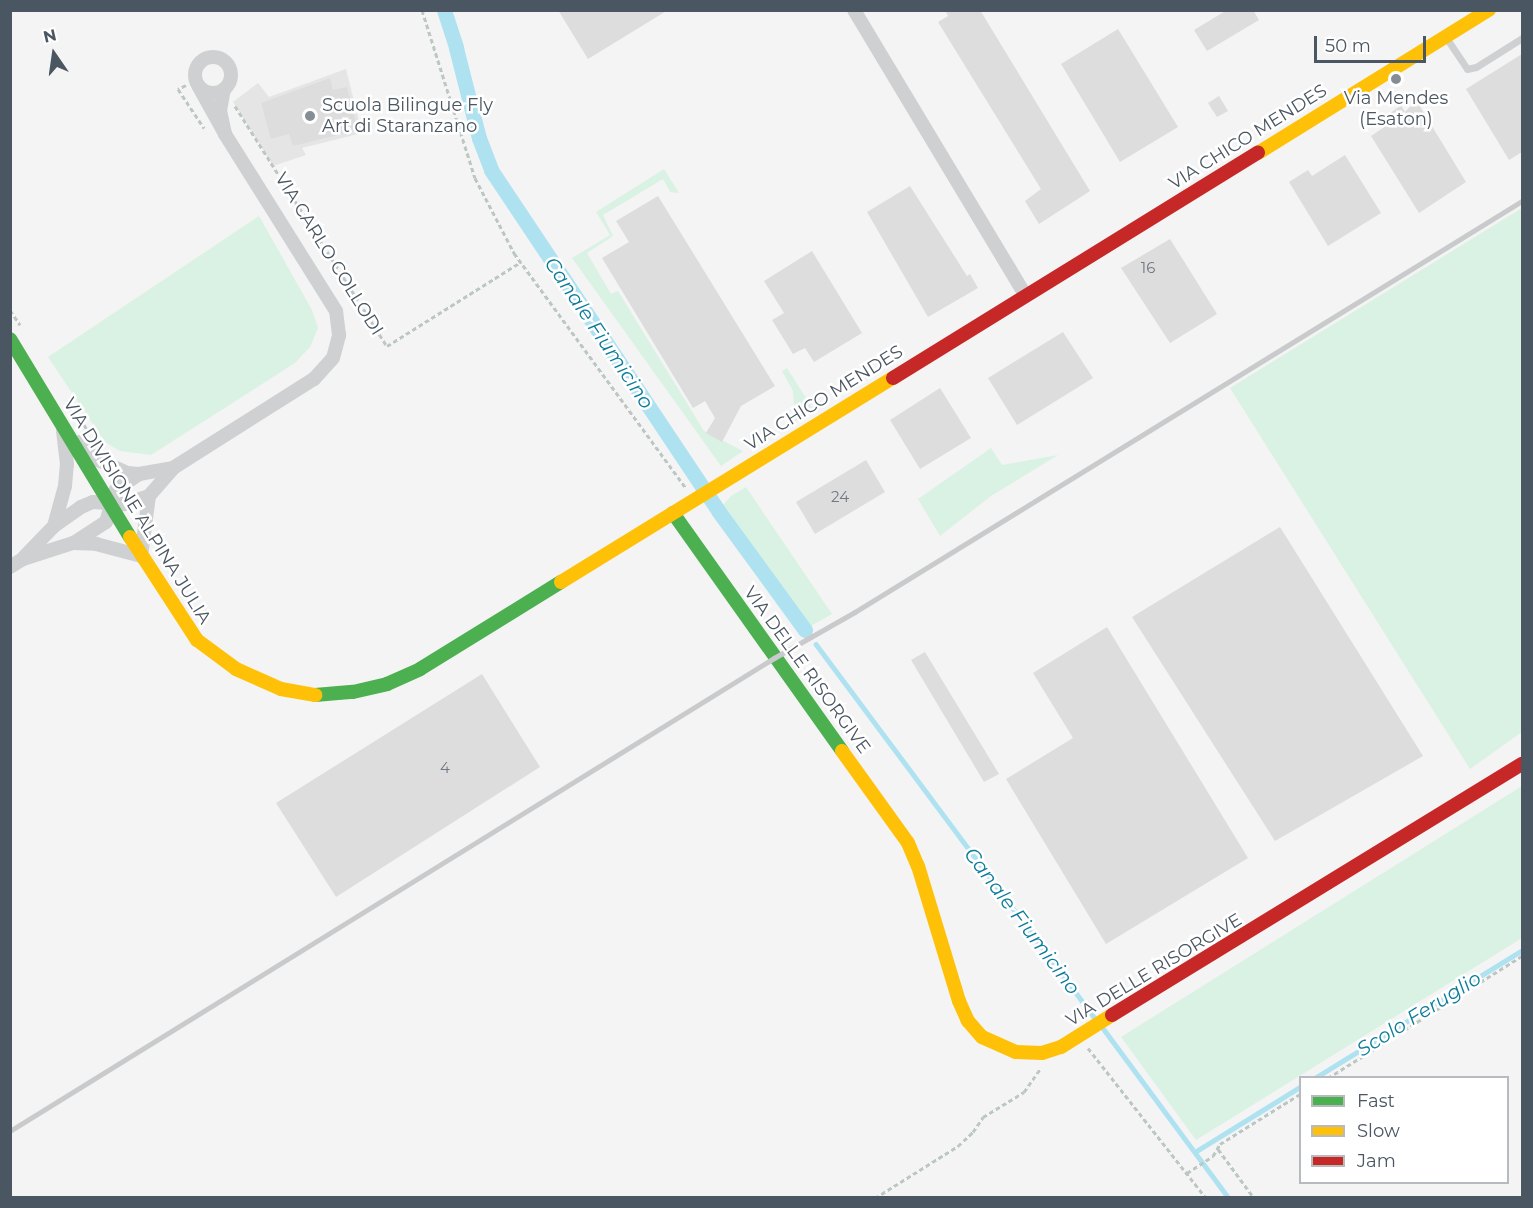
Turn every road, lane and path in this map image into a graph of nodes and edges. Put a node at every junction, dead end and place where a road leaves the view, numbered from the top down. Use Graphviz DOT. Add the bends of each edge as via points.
graph roads {
  1 [pos="422,10"];
  2 [pos="854,10"];
  3 [pos="1489,10"];
  4 [pos="1445,37"];
  5 [pos="1522,38"];
  6 [pos="197,82"];
  7 [pos="224,88"];
  8 [pos="225,134"];
  9 [pos="209,135"];
  10 [pos="521,262"];
  11 [pos="1025,295"];
  12 [pos="10,310"];
  13 [pos="23,330"];
  14 [pos="10,339"];
  15 [pos="68,399"];
  16 [pos="62,426"];
  17 [pos="93,438"];
  18 [pos="173,468"];
  19 [pos="139,474"];
  20 [pos="149,496"];
  21 [pos="694,499"];
  22 [pos="110,505"];
  23 [pos="673,513"];
  24 [pos="54,526"];
  25 [pos="73,543"];
  26 [pos="141,556"];
  27 [pos="23,559"];
  28 [pos="10,567"];
  29 [pos="1522,764"];
  30 [pos="1522,956"];
  31 [pos="1083,1035"];
  32 [pos="1042,1053"];
  33 [pos="1330,1076"];
  34 [pos="1299,1095"];
  35 [pos="1218,1149"];
  36 [pos="1187,1173"];
  37 [pos="875,1197"];
  38 [pos="1206,1197"];
  39 [pos="1254,1197"];
  1 -- 10 [label="path" via="474,178"];
  2 -- 11 [label="street"];
  3 -- 4 [label="street, VIA CHICO MENDES"];
  4 -- 5 [label="lane" via="1467,69"];
  4 -- 11 [label="street, VIA CHICO MENDES"];
  6 -- 7 [label="street" via="214,93"];
  6 -- 7 [label="street, VIA CARLO COLLODI" via="196,68 216,57 229,67 230,79"];
  6 -- 8 [label="street, VIA CARLO COLLODI"];
  6 -- 9 [label="path" via="178,89"];
  7 -- 8 [label="street, VIA CARLO COLLODI" via="220,111"];
  7 -- 10 [label="path, VIA CARLO COLLODI" via="387,346"];
  8 -- 18 [label="street, VIA CARLO COLLODI" via="336,310 337,346 333,358 314,379"];
  10 -- 21 [label="path"];
  11 -- 21 [label="street, VIA CHICO MENDES"];
  12 -- 13 [label="path"];
  14 -- 16 [label="street, VIA DIVISIONE ALPINA JULIA"];
  15 -- 17 [label="path"];
  16 -- 19 [label="street, VIA CARLO COLLODI" via="96,459 111,468"];
  16 -- 22 [label="street, VIA DIVISIONE ALPINA JULIA"];
  16 -- 24 [label="street" via="67,464"];
  18 -- 19 [label="street, VIA CARLO COLLODI"];
  18 -- 20 [label="street, VIA CARLO COLLODI"];
  19 -- 22 [label="street, VIA CARLO COLLODI" via="117,490"];
  20 -- 22 [label="street"];
  20 -- 26 [label="street"];
  21 -- 23 [label="street, VIA CHICO MENDES"];
  22 -- 24 [label="street" via="93,502"];
  22 -- 25 [label="street, VIA CARLO COLLODI" via="106,522"];
  22 -- 26 [label="street, VIA DIVISIONE ALPINA JULIA"];
  23 -- 26 [label="street, VIA DIVISIONE ALPINA JULIA" via="420,669 387,684 353,692 315,695 281,689 236,669 197,640"];
  23 -- 32 [label="street, VIA DELLE RISORGIVE" via="908,843 968,1021 997,1046 1016,1052"];
  24 -- 27 [label="street"];
  25 -- 26 [label="street" via="96,544"];
  25 -- 27 [label="street"];
  27 -- 28 [label="street"];
  29 -- 31 [label="street, VIA DELLE RISORGIVE"];
  30 -- 33 [label="path"];
  31 -- 32 [label="street, VIA DELLE RISORGIVE"];
  31 -- 36 [label="path"];
  32 -- 37 [label="path" via="1042,1068 1024,1092 983,1117 958,1146"];
  34 -- 35 [label="path" via="1220,1144"];
  35 -- 36 [label="path"];
  35 -- 39 [label="path"];
  36 -- 38 [label="path"];
}
